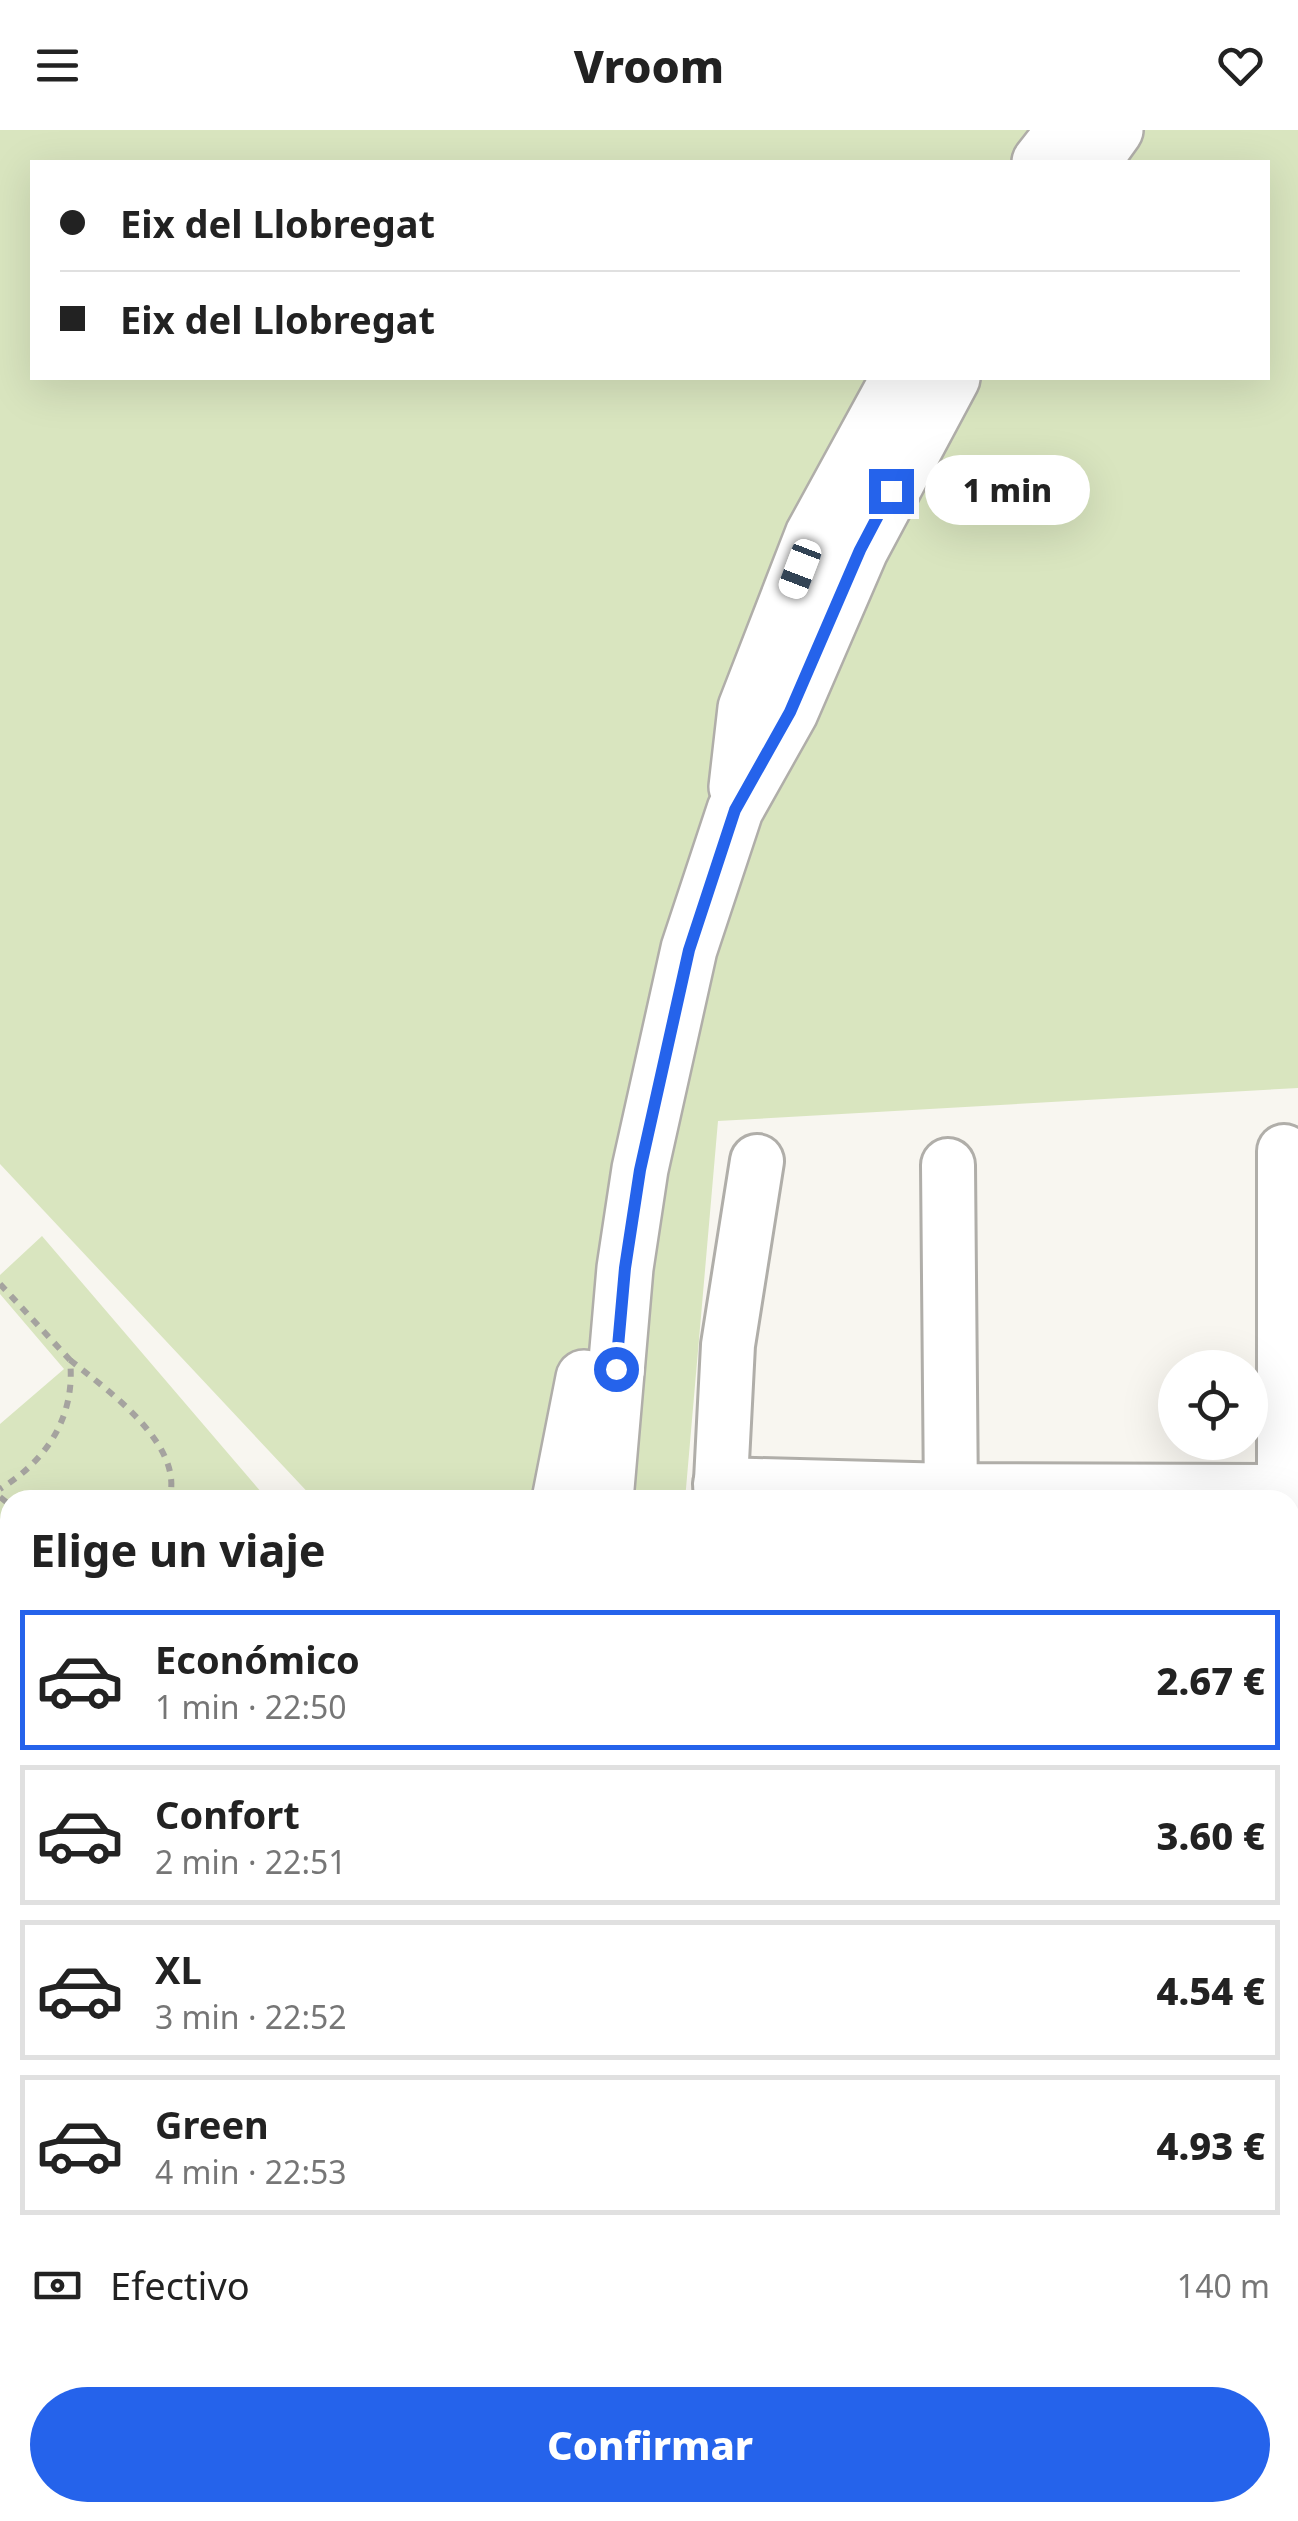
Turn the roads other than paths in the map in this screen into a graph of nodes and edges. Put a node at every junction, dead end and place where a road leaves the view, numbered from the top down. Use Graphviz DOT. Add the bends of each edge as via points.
graph roads {
  1 [pos="1065,130"];
  2 [pos="1115,130"];
  3 [pos="1042,160"];
  4 [pos="1093,160"];
  5 [pos="898,380"];
  6 [pos="951,380"];
  7 [pos="735,810"];
  8 [pos="1284,1151"];
  9 [pos="758,1160"];
  10 [pos="948,1165"];
  11 [pos="625,1268"];
  12 [pos="562,1490"];
  13 [pos="606,1490"];
  14 [pos="720,1490"];
  15 [pos="952,1490"];
  16 [pos="1289,1490"];
  1 -- 3 [label="highway"];
  2 -- 4 [label="highway"];
  5 -- 7 [label="highway" via="813,535 746,708"];
  6 -- 7 [label="highway" via="860,550 790,712"];
  7 -- 11 [label="highway" via="689,950"];
  8 -- 16 [label="street"];
  9 -- 14 [label="street" via="728,1344"];
  10 -- 15 [label="street"];
  11 -- 12 [label="highway" via="585,1378"];
  11 -- 13 [label="highway"];
}
